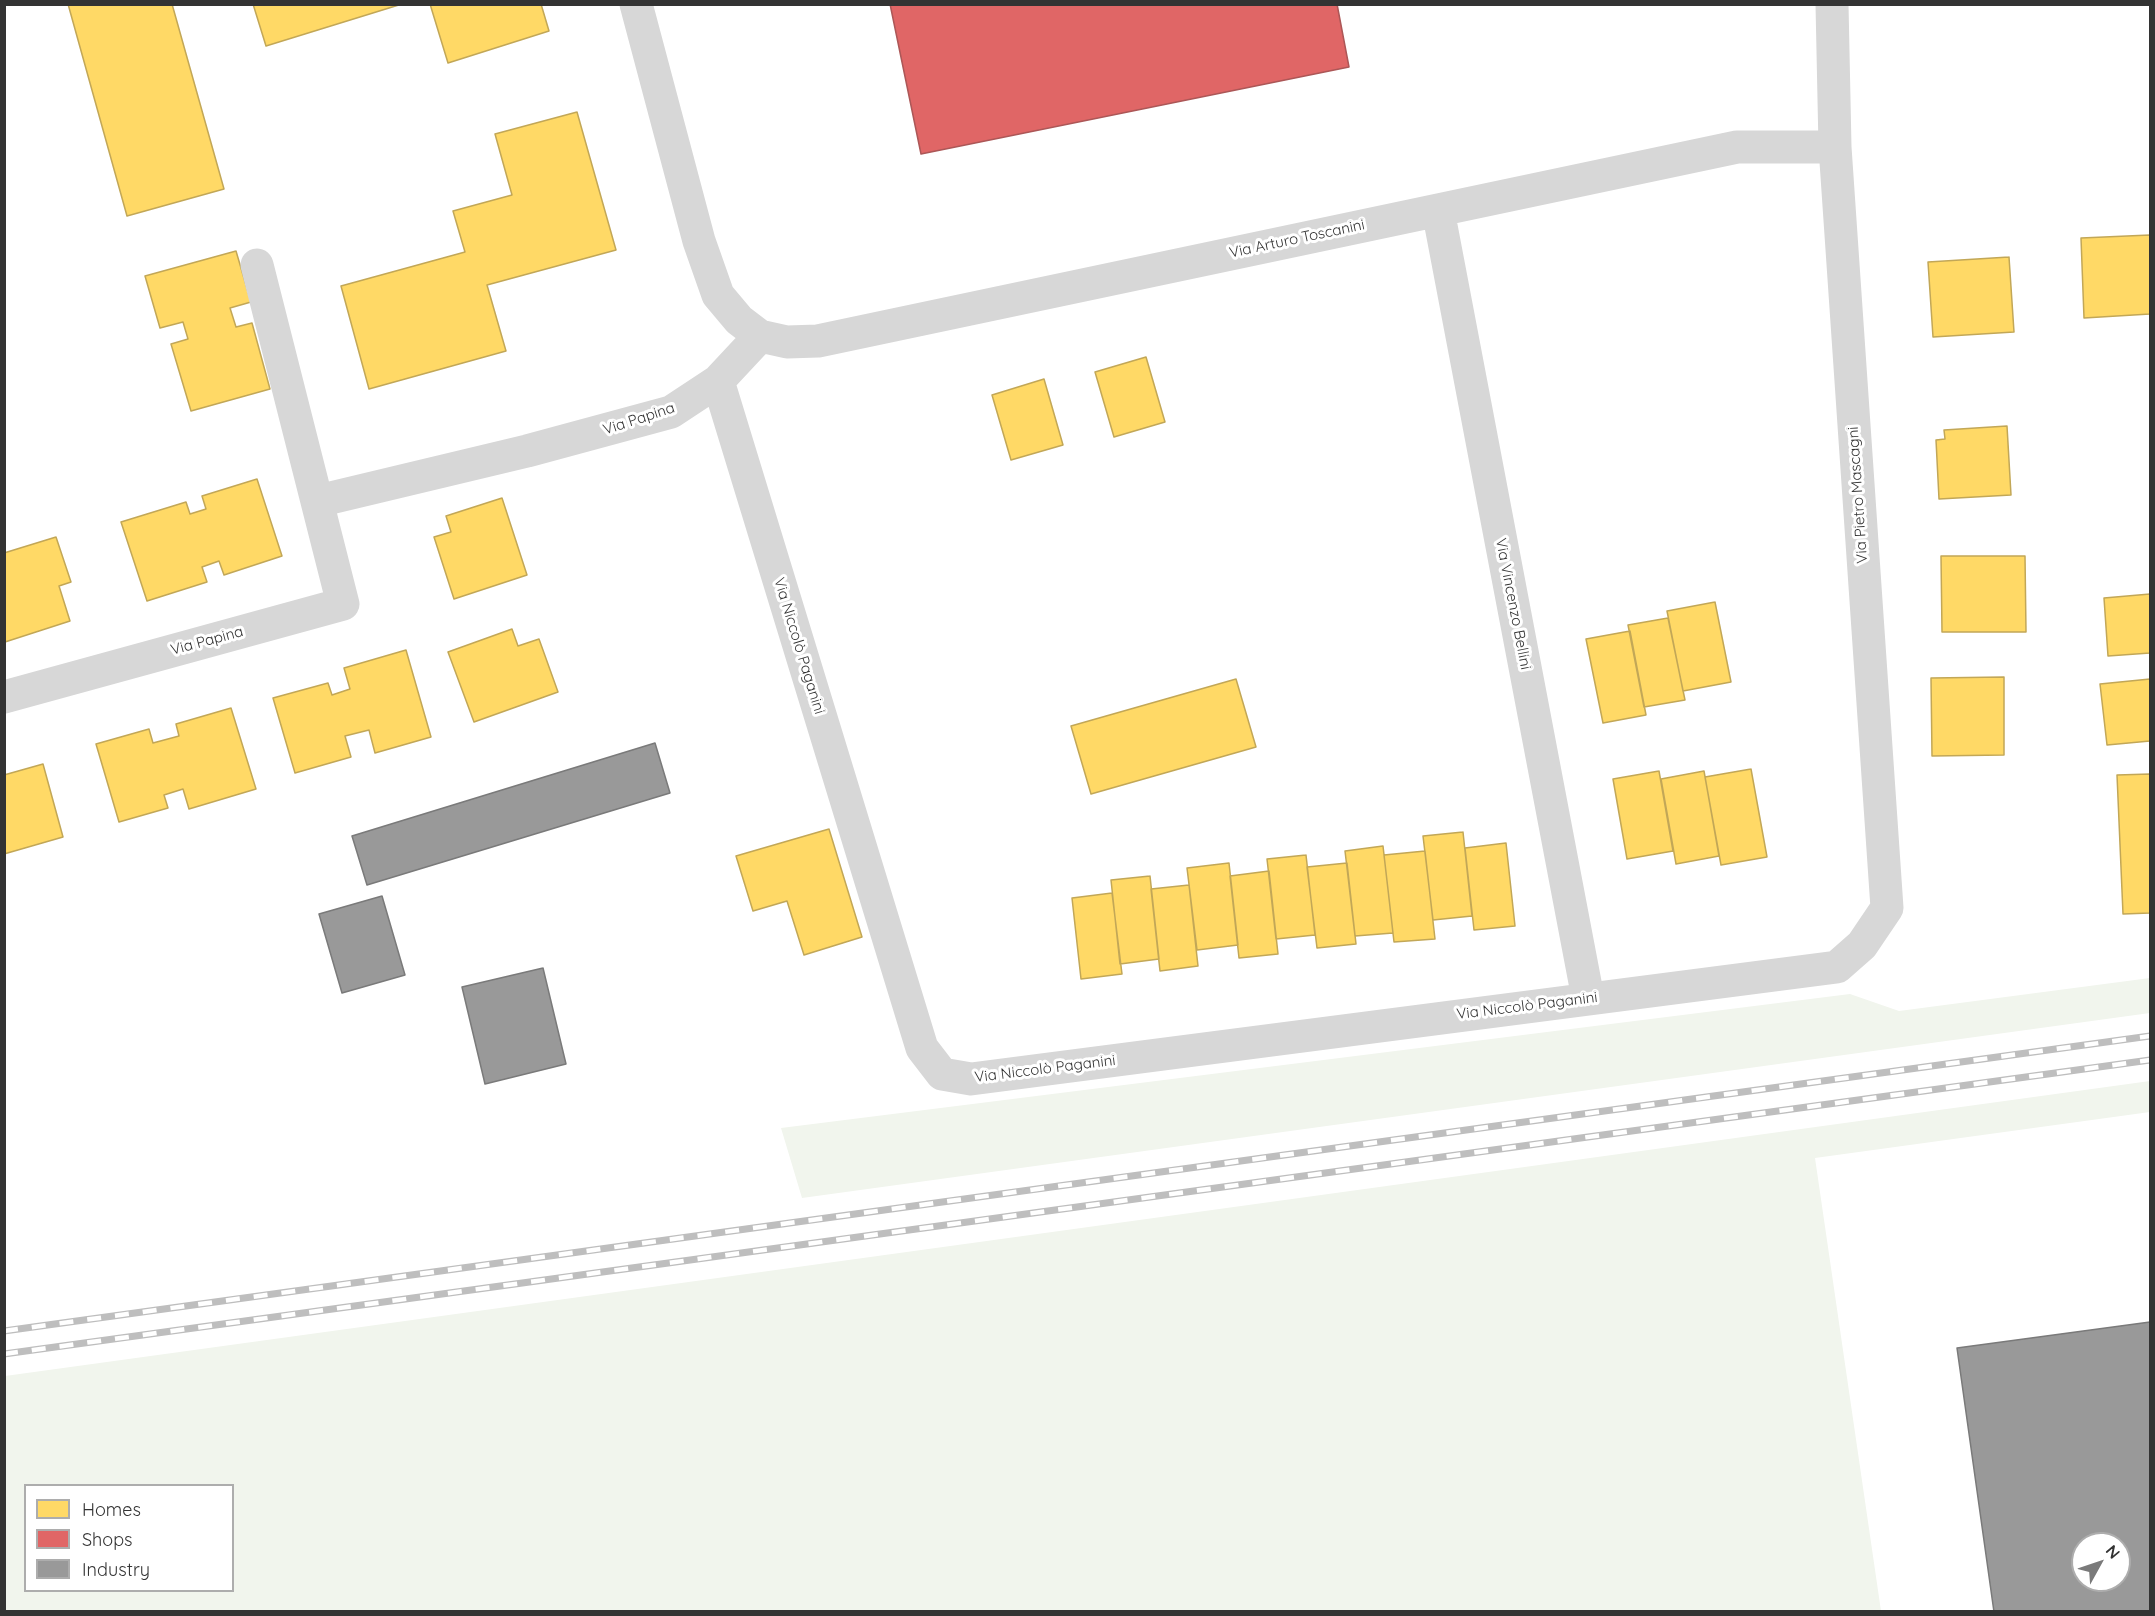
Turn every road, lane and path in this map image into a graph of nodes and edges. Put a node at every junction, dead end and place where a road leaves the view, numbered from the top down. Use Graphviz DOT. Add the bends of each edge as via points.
graph roads {
  1 [pos="636,4"];
  2 [pos="1832,4"];
  3 [pos="1835,147"];
  4 [pos="1438,210"];
  5 [pos="257,265"];
  6 [pos="760,336"];
  7 [pos="718,381"];
  8 [pos="318,501"];
  9 [pos="4,697"];
  10 [pos="1837,967"];
  11 [pos="1588,998"];
  1 -- 6 [label="street" via="699,241 718,295 739,320"];
  2 -- 3 [label="street, Via Pietro Mascagni"];
  3 -- 4 [label="street, Via Arturo Toscanini" via="1737,147"];
  3 -- 10 [label="street, Via Pietro Mascagni" via="1887,908 1862,945"];
  4 -- 6 [label="street, Via Arturo Toscanini" via="818,340 787,342"];
  4 -- 11 [label="street, Via Vincenzo Bellini"];
  5 -- 8 [label="street, Via Papina"];
  6 -- 7 [label="street, Via Papina"];
  7 -- 8 [label="street, Via Papina" via="671,412"];
  7 -- 11 [label="street, Via Niccolò Paganini" via="922,1048 942,1074 971,1079"];
  8 -- 9 [label="street, Via Papina" via="343,604"];
  10 -- 11 [label="street, Via Niccolò Paganini"];
}
